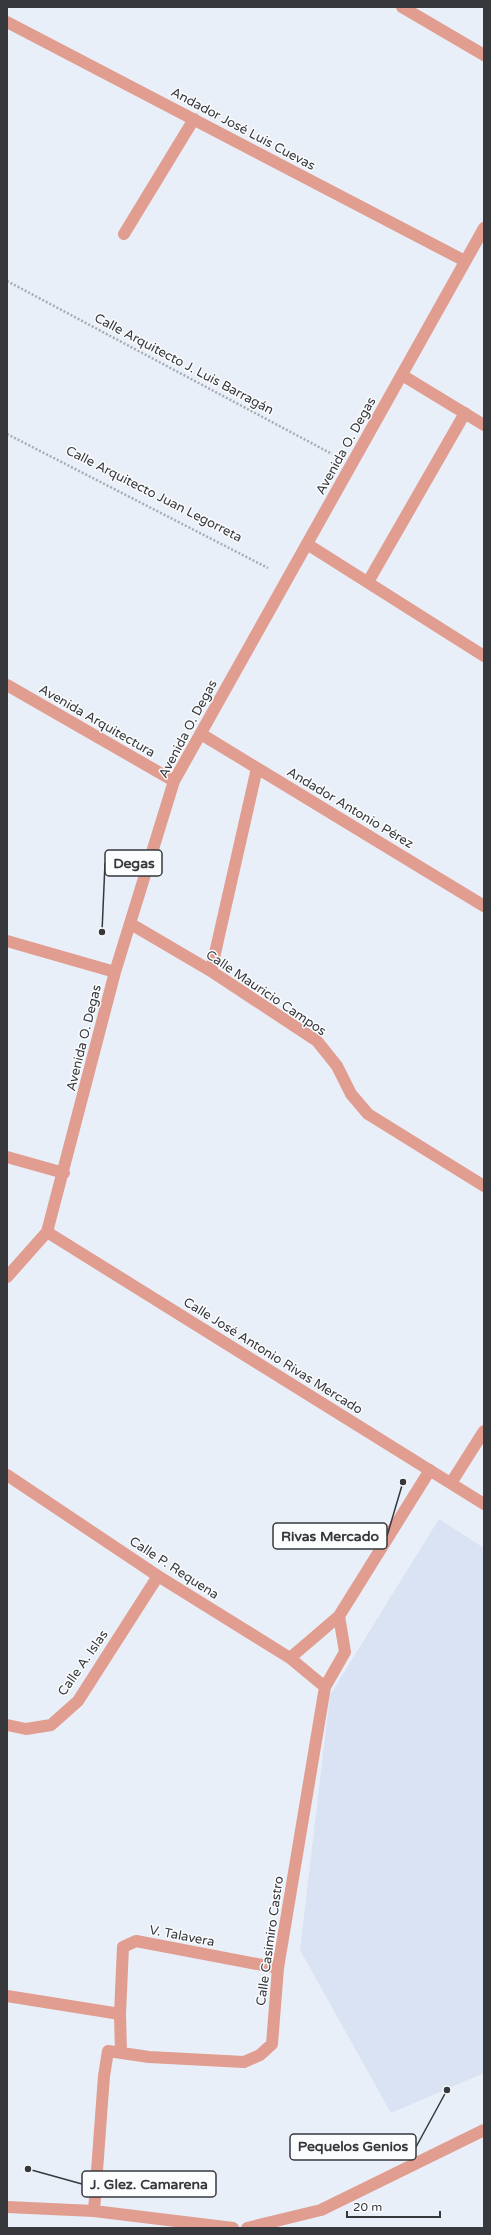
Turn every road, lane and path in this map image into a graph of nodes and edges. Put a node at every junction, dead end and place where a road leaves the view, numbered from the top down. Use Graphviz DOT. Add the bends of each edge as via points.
graph roads {
  1 [pos="402,7"];
  2 [pos="7,22"];
  3 [pos="484,55"];
  4 [pos="194,120"];
  5 [pos="484,228"];
  6 [pos="124,234"];
  7 [pos="465,262"];
  8 [pos="7,281"];
  9 [pos="402,375"];
  10 [pos="465,413"];
  11 [pos="482,424"];
  12 [pos="7,434"];
  13 [pos="352,464"];
  14 [pos="307,544"];
  15 [pos="288,578"];
  16 [pos="368,582"];
  17 [pos="484,656"];
  18 [pos="7,685"];
  19 [pos="201,734"];
  20 [pos="257,768"];
  21 [pos="174,781"];
  22 [pos="484,906"];
  23 [pos="131,924"];
  24 [pos="7,941"];
  25 [pos="211,971"];
  26 [pos="115,972"];
  27 [pos="7,1157"];
  28 [pos="64,1172"];
  29 [pos="484,1186"];
  30 [pos="47,1232"];
  31 [pos="7,1278"];
  32 [pos="484,1431"];
  33 [pos="430,1470"];
  34 [pos="7,1475"];
  35 [pos="451,1483"];
  36 [pos="484,1504"];
  37 [pos="158,1576"];
  38 [pos="339,1616"];
  39 [pos="290,1658"];
  40 [pos="325,1686"];
  41 [pos="7,1725"];
  42 [pos="278,1968"];
  43 [pos="7,1996"];
  44 [pos="120,2014"];
  45 [pos="121,2053"];
  46 [pos="484,2130"];
  47 [pos="7,2207"];
  48 [pos="94,2211"];
  49 [pos="232,2228"];
  50 [pos="247,2228"];
  1 -- 3 [label="street"];
  2 -- 4 [label="street, Andador José Luis Cuevas"];
  4 -- 6 [label="street"];
  4 -- 7 [label="street, Andador José Luis Cuevas"];
  5 -- 7 [label="street, Avenida O. Degas"];
  7 -- 9 [label="street, Avenida O. Degas"];
  8 -- 13 [label="path, Calle Arquitecto J. Luis Barragán"];
  9 -- 10 [label="street"];
  9 -- 13 [label="street, Avenida O. Degas"];
  10 -- 11 [label="street"];
  10 -- 16 [label="street"];
  12 -- 15 [label="path, Calle Arquitecto Juan Legorreta"];
  13 -- 14 [label="street, Avenida O. Degas"];
  14 -- 15 [label="street, Avenida O. Degas"];
  14 -- 16 [label="street"];
  15 -- 19 [label="street, Avenida O. Degas"];
  16 -- 17 [label="street"];
  18 -- 21 [label="street, Avenida Arquitectura"];
  19 -- 20 [label="street, Andador Antonio Pérez"];
  19 -- 21 [label="street, Avenida O. Degas"];
  20 -- 22 [label="street, Andador Antonio Pérez"];
  20 -- 25 [label="street"];
  21 -- 23 [label="street, Avenida O. Degas"];
  23 -- 25 [label="street, Calle Mauricio Campos"];
  23 -- 26 [label="street, Avenida O. Degas"];
  24 -- 26 [label="street"];
  25 -- 29 [label="street, Calle Mauricio Campos" via="317,1041 337,1066 351,1094 368,1114"];
  26 -- 28 [label="street, Avenida O. Degas"];
  27 -- 28 [label="street"];
  28 -- 30 [label="street, Avenida O. Degas"];
  30 -- 31 [label="street, Avenida O. Degas"];
  30 -- 33 [label="street, Calle José Antonio Rivas Mercado"];
  32 -- 35 [label="street"];
  33 -- 35 [label="street, Calle José Antonio Rivas Mercado"];
  33 -- 38 [label="street"];
  34 -- 37 [label="street, Calle P. Requena"];
  35 -- 36 [label="street, Calle José Antonio Rivas Mercado"];
  37 -- 39 [label="street, Calle P. Requena"];
  37 -- 41 [label="street, Calle A. Islas" via="78,1701 51,1725 26,1729"];
  38 -- 39 [label="street"];
  38 -- 40 [label="street, Calle Casimiro Castro" via="345,1652"];
  39 -- 40 [label="street, Calle P. Requena"];
  40 -- 42 [label="street, Calle Casimiro Castro"];
  42 -- 44 [label="street, V. Talavera" via="136,1941 123,1947"];
  42 -- 45 [label="street, Calle Casimiro Castro" via="272,2044 260,2055 244,2062"];
  43 -- 44 [label="street"];
  44 -- 45 [label="street, V. Talavera"];
  45 -- 48 [label="street, Calle Casimiro Castro" via="108,2051"];
  46 -- 50 [label="street" via="321,2210"];
  47 -- 48 [label="street"];
  48 -- 49 [label="street"];
}
